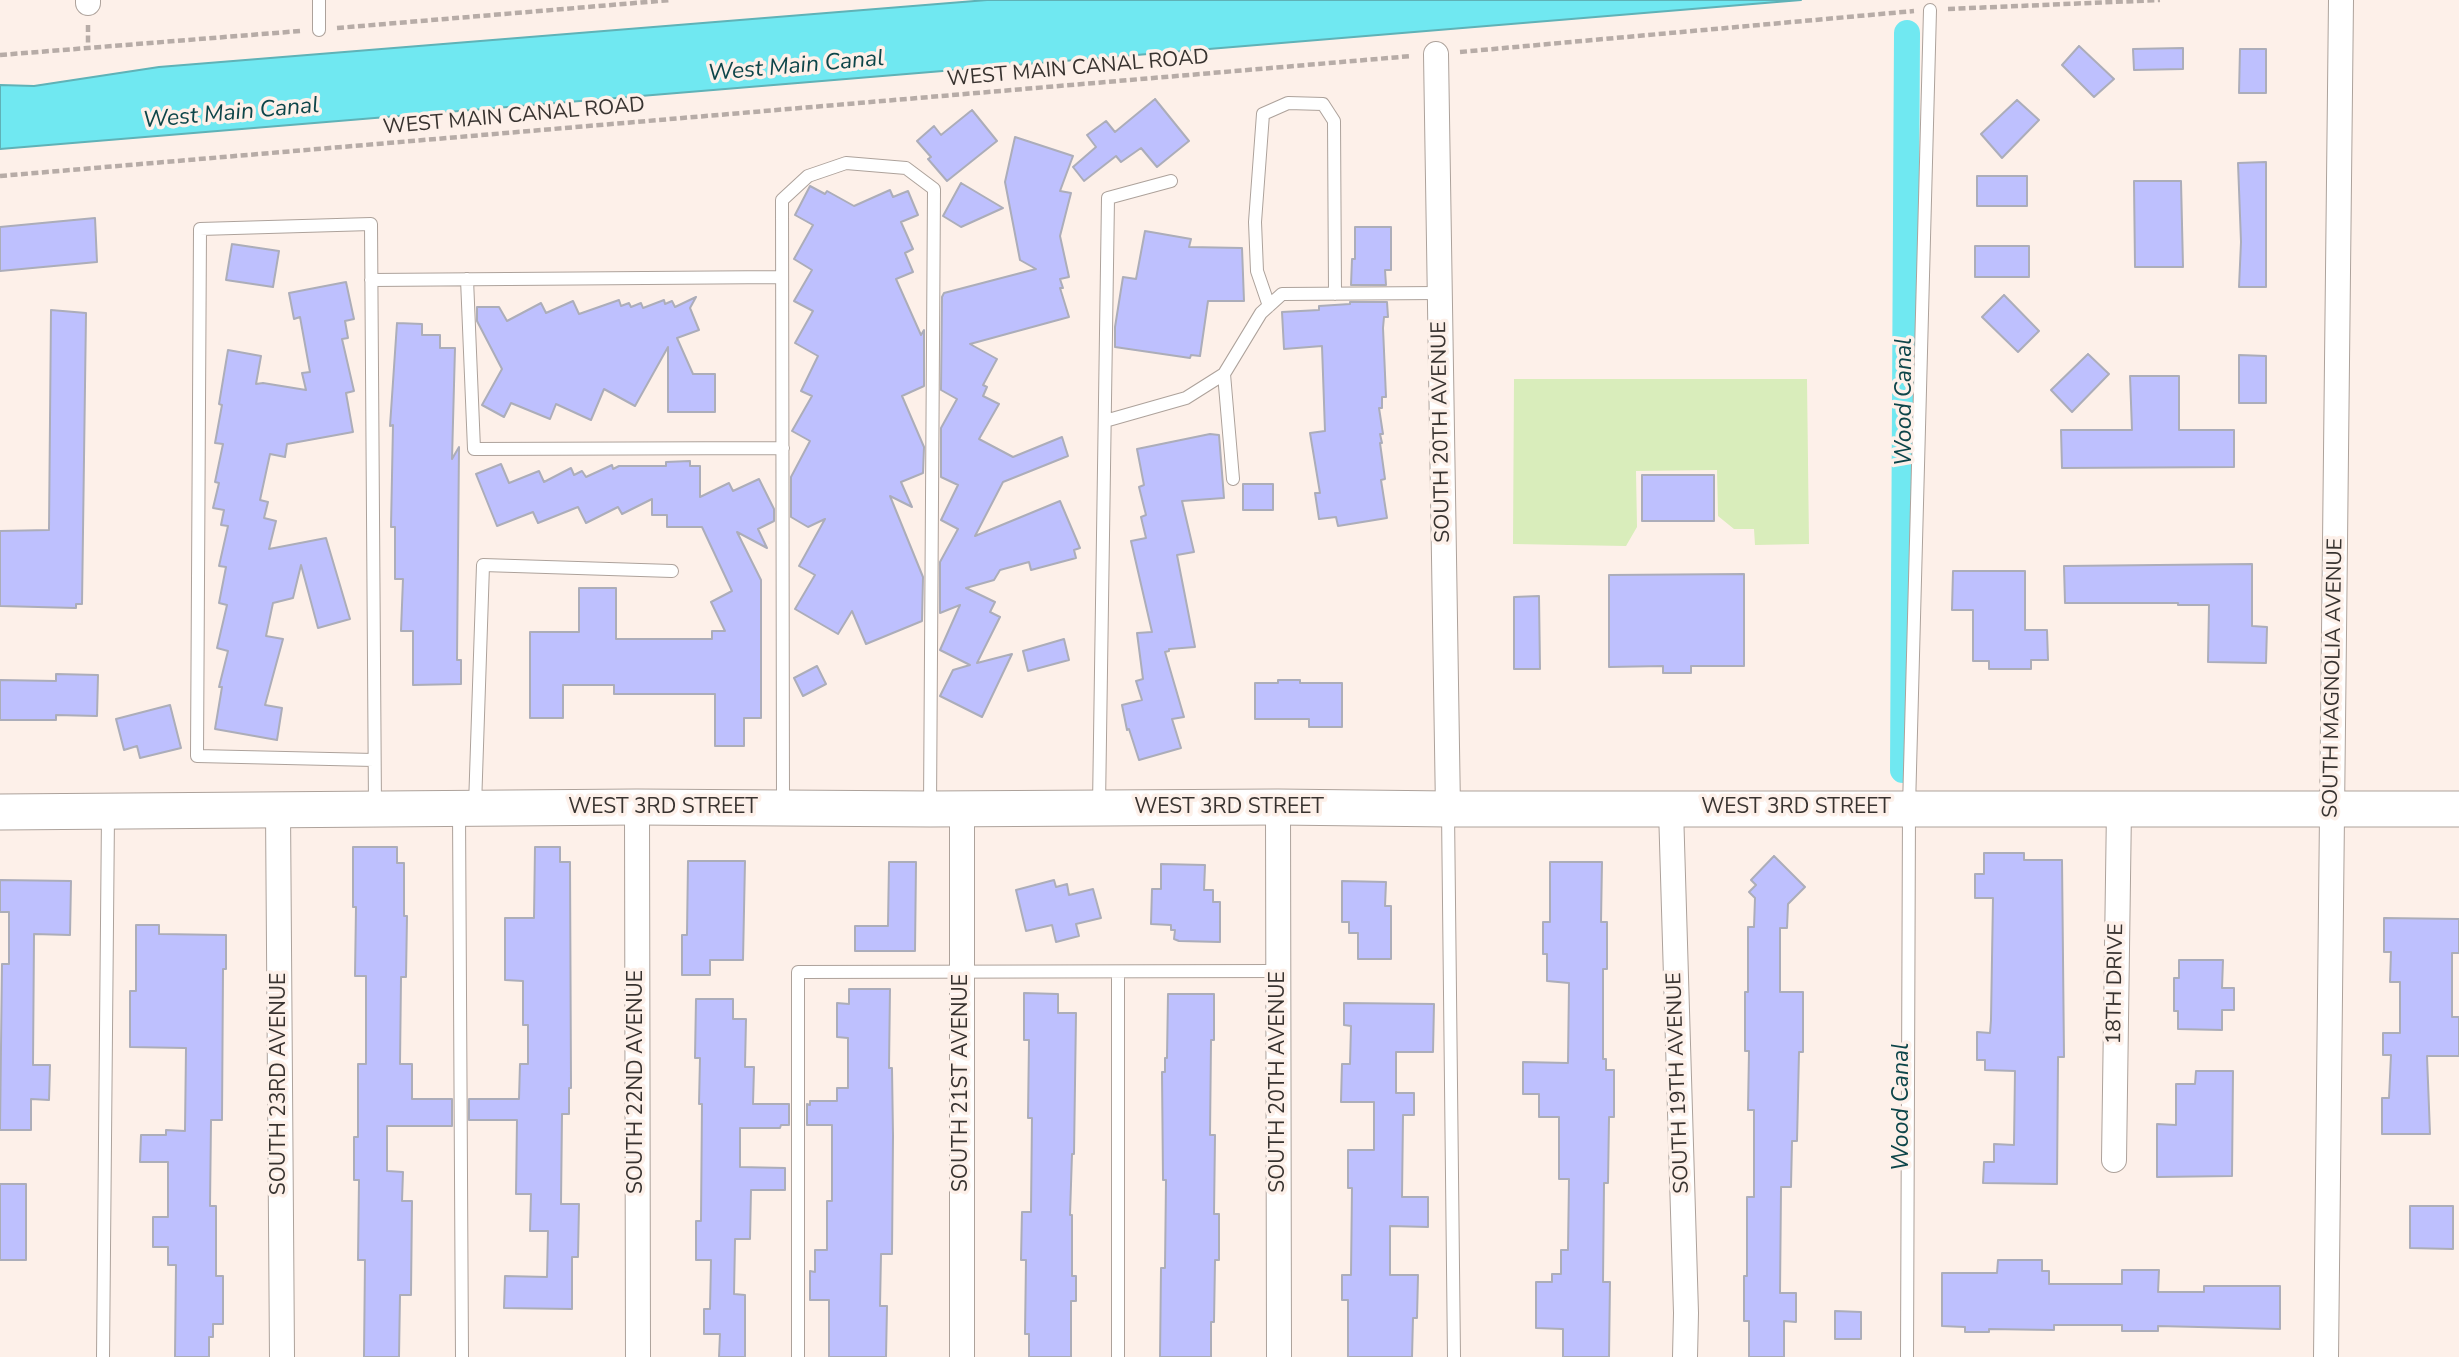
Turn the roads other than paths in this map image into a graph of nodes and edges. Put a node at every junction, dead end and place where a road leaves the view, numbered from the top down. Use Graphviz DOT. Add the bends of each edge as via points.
graph roads {
  1 [pos="319,0"];
  2 [pos="2341,0"];
  3 [pos="1930,10"];
  4 [pos="319,30"];
  5 [pos="1436,54"];
  6 [pos="1171,181"];
  7 [pos="782,277"];
  8 [pos="467,279"];
  9 [pos="371,280"];
  10 [pos="1440,293"];
  11 [pos="1335,294"];
  12 [pos="1269,306"];
  13 [pos="1224,374"];
  14 [pos="1105,421"];
  15 [pos="783,448"];
  16 [pos="1233,480"];
  17 [pos="672,571"];
  18 [pos="374,760"];
  19 [pos="636,807"];
  20 [pos="1278,807"];
  21 [pos="1909,807"];
  22 [pos="783,808"];
  23 [pos="1099,808"];
  24 [pos="2119,808"];
  25 [pos="946,809"];
  26 [pos="1448,809"];
  27 [pos="1671,809"];
  28 [pos="2332,809"];
  29 [pos="2459,809"];
  30 [pos="108,810"];
  31 [pos="278,810"];
  32 [pos="375,810"];
  33 [pos="467,810"];
  34 [pos="0,812"];
  35 [pos="1279,971"];
  36 [pos="962,972"];
  37 [pos="1118,972"];
  38 [pos="2114,1160"];
  39 [pos="103,1357"];
  40 [pos="282,1357"];
  41 [pos="462,1357"];
  42 [pos="638,1357"];
  43 [pos="799,1357"];
  44 [pos="962,1357"];
  45 [pos="1118,1357"];
  46 [pos="1279,1357"];
  47 [pos="1454,1357"];
  48 [pos="1685,1357"];
  49 [pos="1907,1357"];
  50 [pos="2326,1357"];
  1 -- 4 [label="lane"];
  2 -- 28 [label="street, SOUTH MAGNOLIA AVENUE"];
  3 -- 21 [label="lane"];
  5 -- 10 [label="street, SOUTH 20TH AVENUE"];
  6 -- 14 [label="lane" via="1108,198"];
  7 -- 8 [label="lane"];
  7 -- 15 [label="lane"];
  7 -- 25 [label="lane" via="782,200 808,176 846,163 906,168 934,189"];
  8 -- 9 [label="lane"];
  8 -- 15 [label="lane" via="474,449"];
  9 -- 18 [label="lane"];
  9 -- 18 [label="lane" via="371,224 200,229 197,756"];
  10 -- 11 [label="lane"];
  10 -- 26 [label="street, SOUTH 20TH AVENUE"];
  11 -- 12 [label="lane" via="1282,294"];
  11 -- 12 [label="lane" via="1334,121 1323,104 1288,103 1263,114 1256,271"];
  12 -- 13 [label="lane"];
  13 -- 14 [label="lane" via="1186,398"];
  13 -- 16 [label="lane"];
  14 -- 23 [label="lane"];
  15 -- 22 [label="lane"];
  17 -- 33 [label="lane" via="483,565"];
  18 -- 32 [label="lane"];
  19 -- 22 [label="street, WEST 3RD STREET"];
  19 -- 33 [label="street, WEST 3RD STREET"];
  19 -- 42 [label="street, SOUTH 22ND AVENUE"];
  20 -- 23 [label="street, WEST 3RD STREET"];
  20 -- 26 [label="street, WEST 3RD STREET"];
  20 -- 35 [label="street, SOUTH 20TH AVENUE"];
  21 -- 24 [label="street, WEST 3RD STREET"];
  21 -- 27 [label="street, WEST 3RD STREET"];
  21 -- 49 [label="lane"];
  22 -- 25 [label="street, WEST 3RD STREET"];
  23 -- 25 [label="street, WEST 3RD STREET"];
  24 -- 28 [label="street, WEST 3RD STREET"];
  24 -- 38 [label="street, 18TH DRIVE"];
  25 -- 36 [label="street, SOUTH 21ST AVENUE"];
  26 -- 27 [label="street, WEST 3RD STREET"];
  26 -- 47 [label="lane"];
  27 -- 48 [label="street, SOUTH 19TH AVENUE"];
  28 -- 29 [label="street, WEST 3RD STREET"];
  28 -- 50 [label="street, SOUTH MAGNOLIA AVENUE"];
  30 -- 31 [label="street, WEST 3RD STREET"];
  30 -- 34 [label="street, WEST 3RD STREET"];
  30 -- 39 [label="lane"];
  31 -- 32 [label="street, WEST 3RD STREET"];
  31 -- 40 [label="street, SOUTH 23RD AVENUE"];
  32 -- 33 [label="street, WEST 3RD STREET"];
  33 -- 41 [label="lane"];
  35 -- 37 [label="lane"];
  35 -- 46 [label="street, SOUTH 20TH AVENUE"];
  36 -- 37 [label="lane"];
  36 -- 43 [label="lane" via="798,972"];
  36 -- 44 [label="street, SOUTH 21ST AVENUE"];
  37 -- 45 [label="lane"];
}
